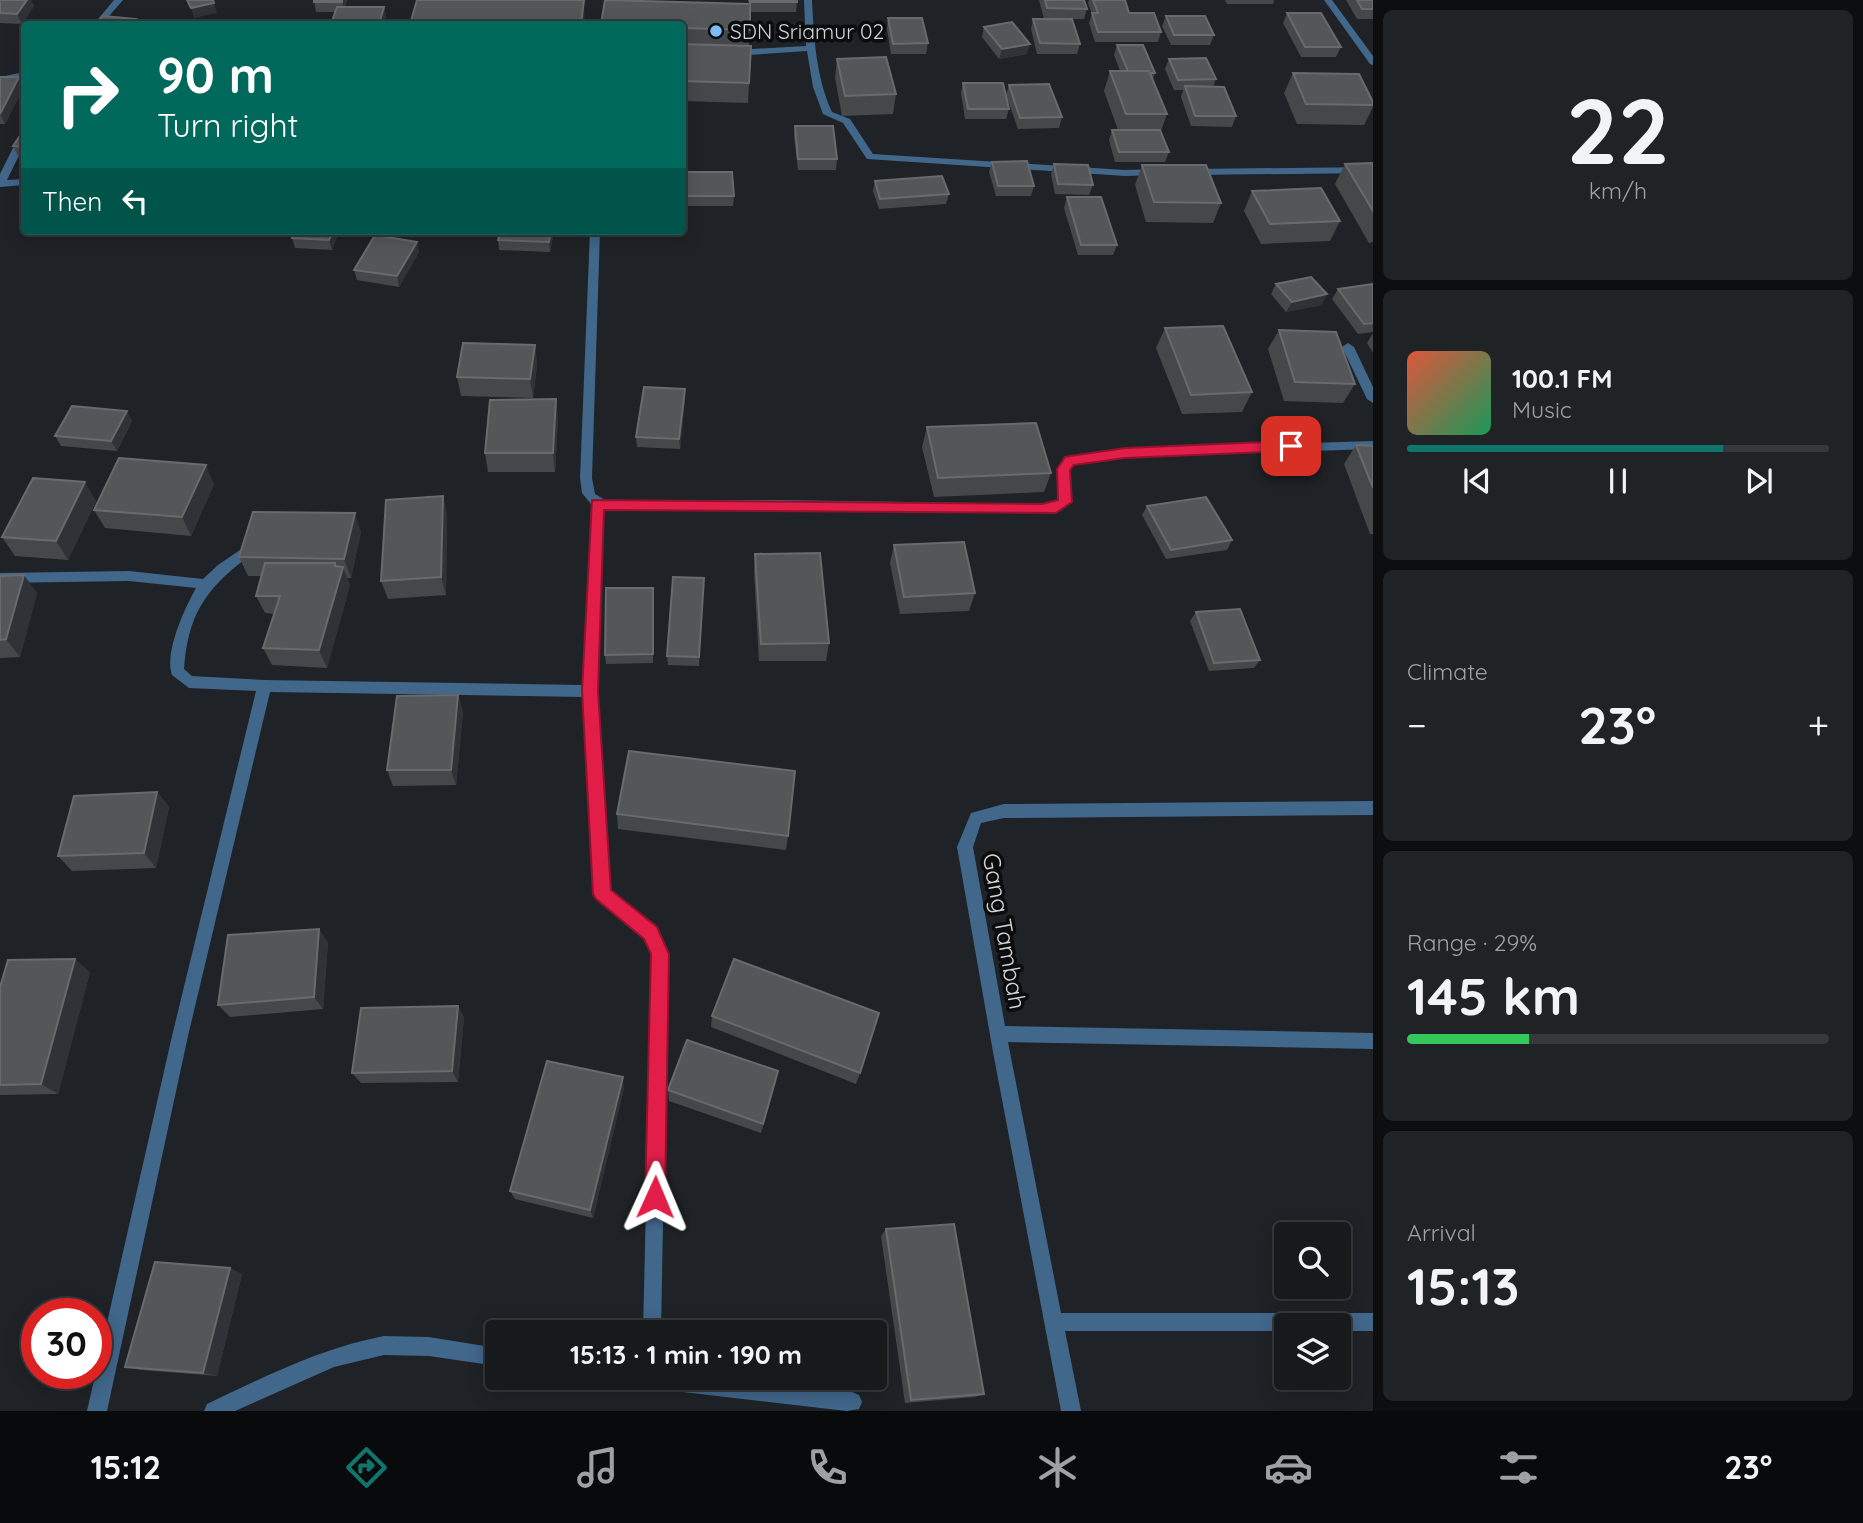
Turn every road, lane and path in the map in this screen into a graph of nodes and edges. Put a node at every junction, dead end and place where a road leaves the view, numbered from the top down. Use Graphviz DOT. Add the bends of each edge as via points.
graph roads {
  1 [pos="119,0"];
  2 [pos="808,0"];
  3 [pos="1328,0"];
  4 [pos="101,21"];
  5 [pos="811,48"];
  6 [pos="721,54"];
  7 [pos="1373,62"];
  8 [pos="21,76"];
  9 [pos="0,80"];
  10 [pos="21,142"];
  11 [pos="1373,170"];
  12 [pos="1166,172"];
  13 [pos="1180,172"];
  14 [pos="21,182"];
  15 [pos="0,184"];
  16 [pos="595,235"];
  17 [pos="1348,347"];
  18 [pos="1373,399"];
  19 [pos="1373,445"];
  20 [pos="597,503"];
  21 [pos="240,555"];
  22 [pos="0,578"];
  23 [pos="206,585"];
  24 [pos="264,687"];
  25 [pos="590,691"];
  26 [pos="1373,808"];
  27 [pos="998,1034"];
  28 [pos="1373,1041"];
  29 [pos="652,1320"];
  30 [pos="1054,1322"];
  31 [pos="1373,1322"];
  32 [pos="485,1355"];
  33 [pos="750,1390"];
  34 [pos="852,1402"];
  35 [pos="97,1411"];
  36 [pos="214,1411"];
  37 [pos="1071,1411"];
  1 -- 4 [label="street"];
  2 -- 5 [label="street"];
  3 -- 7 [label="street"];
  5 -- 6 [label="street"];
  5 -- 12 [label="street" via="822,104 828,114 847,121 870,157"];
  8 -- 9 [label="street"];
  10 -- 15 [label="street"];
  11 -- 13 [label="street"];
  14 -- 15 [label="street"];
  16 -- 20 [label="street" via="586,478 587,491"];
  17 -- 18 [label="street"];
  19 -- 20 [label="street" via="1125,453 1070,461 1063,469 1065,502 1056,508"];
  20 -- 25 [label="street"];
  21 -- 23 [label="street"];
  22 -- 23 [label="street" via="159,577"];
  23 -- 24 [label="street" via="193,606 177,671 189,681"];
  24 -- 25 [label="street"];
  24 -- 35 [label="street"];
  25 -- 29 [label="street" via="602,894 651,933 660,954"];
  26 -- 27 [label="street, Gang Tambah" via="1004,811 976,818 965,847"];
  27 -- 28 [label="street"];
  27 -- 30 [label="street, Gang Tambah"];
  30 -- 31 [label="street"];
  30 -- 37 [label="street, Gang Tambah"];
  32 -- 36 [label="street" via="404,1344 366,1349 325,1361"];
  33 -- 34 [label="street"];
}
